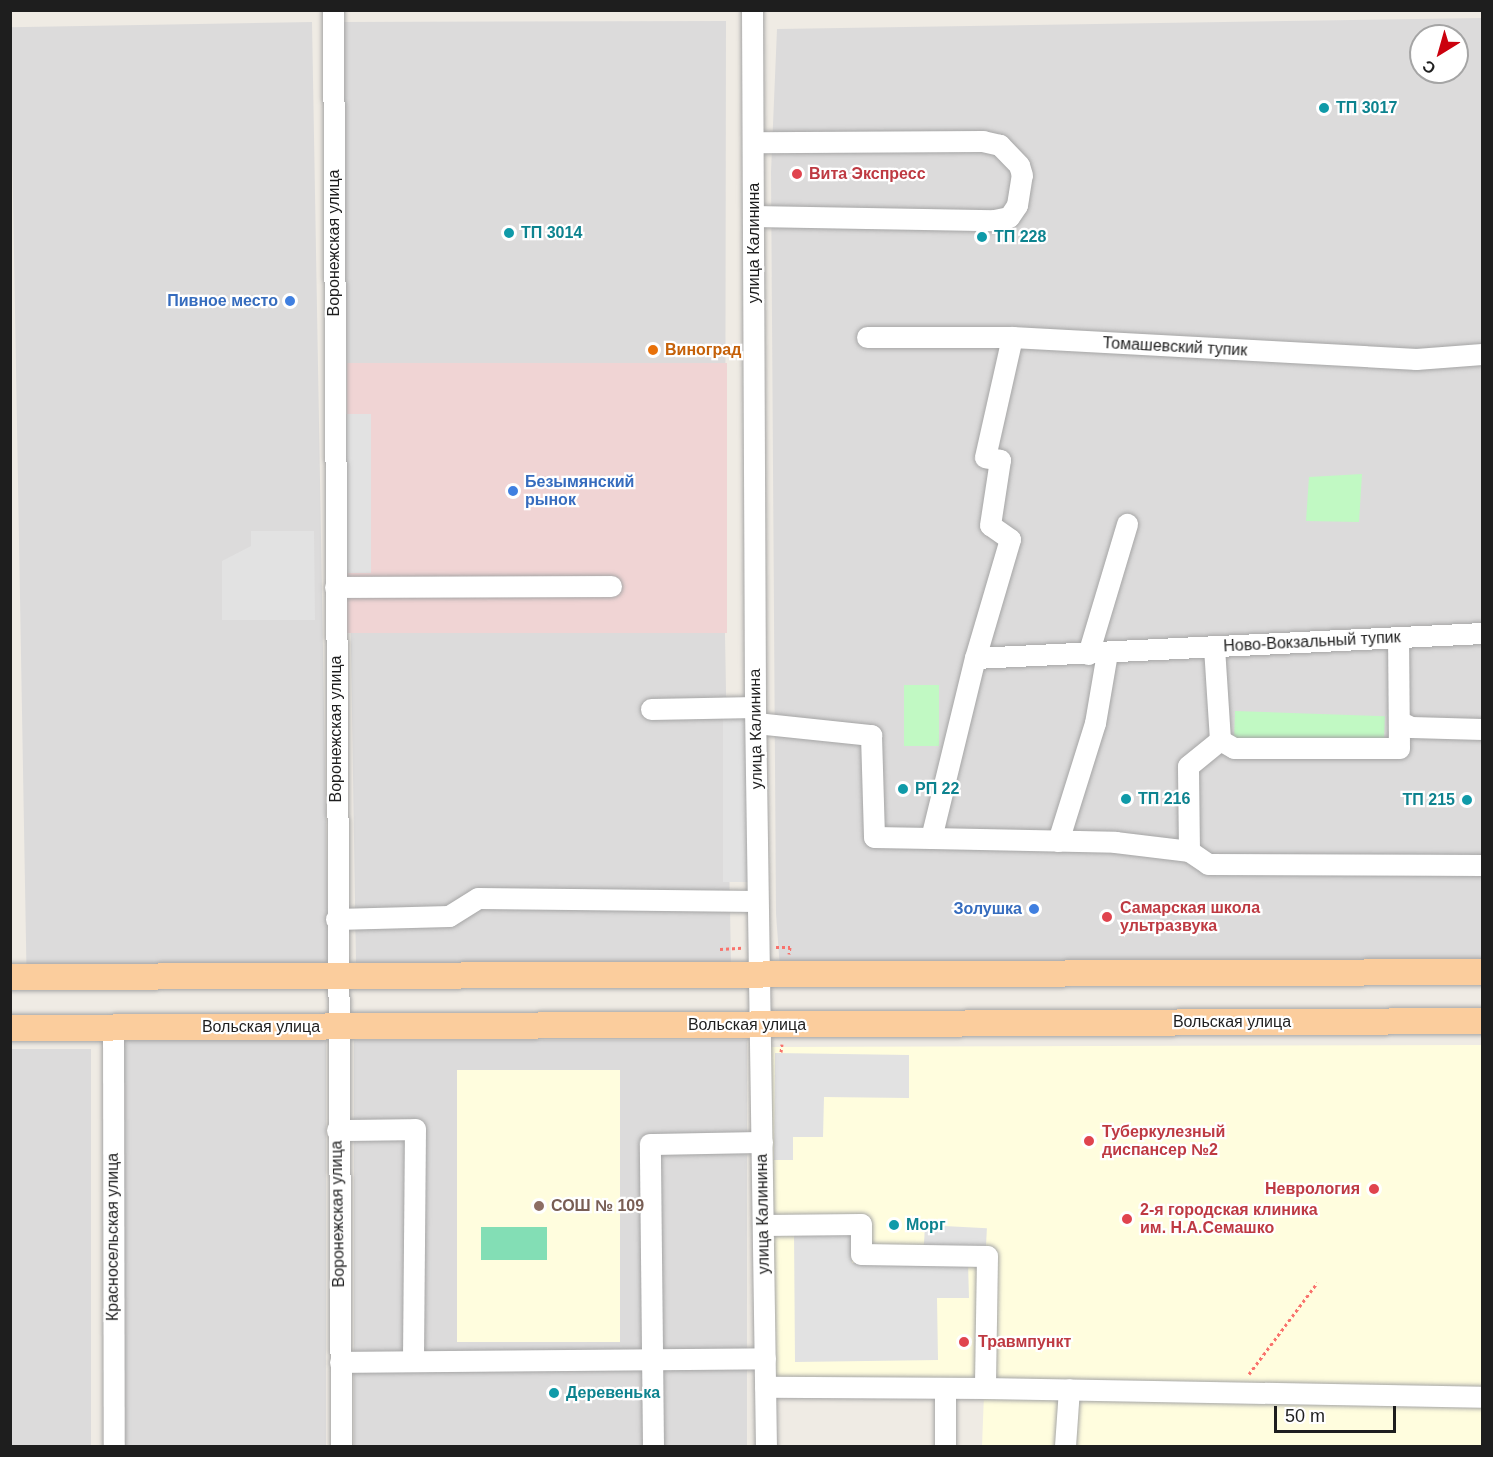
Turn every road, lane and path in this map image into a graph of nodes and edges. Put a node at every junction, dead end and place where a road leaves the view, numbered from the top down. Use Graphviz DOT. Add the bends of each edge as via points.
graph roads {
  1 [pos="333,10"];
  2 [pos="752,10"];
  3 [pos="755,142"];
  4 [pos="753,216"];
  5 [pos="867,337"];
  6 [pos="1012,338"];
  7 [pos="1482,354"];
  8 [pos="1127,524"];
  9 [pos="611,586"];
  10 [pos="335,587"];
  11 [pos="1482,633"];
  12 [pos="1398,638"];
  13 [pos="1214,647"];
  14 [pos="1097,653"];
  15 [pos="975,658"];
  16 [pos="651,710"];
  17 [pos="756,715"];
  18 [pos="1399,721"];
  19 [pos="1482,729"];
  20 [pos="1220,740"];
  21 [pos="931,838"];
  22 [pos="1058,841"];
  23 [pos="1189,851"];
  24 [pos="1482,865"];
  25 [pos="757,901"];
  26 [pos="336,919"];
  27 [pos="1482,972"];
  28 [pos="761,975"];
  29 [pos="336,976"];
  30 [pos="10,977"];
  31 [pos="1482,1021"];
  32 [pos="760,1025"];
  33 [pos="336,1027"];
  34 [pos="10,1028"];
  35 [pos="112,1028"];
  36 [pos="338,1130"];
  37 [pos="762,1142"];
  38 [pos="763,1225"];
  39 [pos="1317,1283"];
  40 [pos="765,1358"];
  41 [pos="652,1360"];
  42 [pos="413,1361"];
  43 [pos="340,1362"];
  44 [pos="765,1387"];
  45 [pos="945,1388"];
  46 [pos="985,1388"];
  47 [pos="1069,1389"];
  48 [pos="1236,1392"];
  49 [pos="1482,1397"];
  50 [pos="114,1446"];
  51 [pos="341,1446"];
  52 [pos="652,1446"];
  53 [pos="766,1446"];
  54 [pos="945,1446"];
  55 [pos="1065,1446"];
  1 -- 10 [label="street, Воронежская улица"];
  2 -- 3 [label="street, улица Калинина"];
  3 -- 4 [label="street, улица Калинина"];
  3 -- 4 [label="street" via="983,141 1000,145 1019,165 1022,175 1017,205 1009,217 994,220"];
  4 -- 17 [label="street, улица Калинина"];
  5 -- 6 [label="street, Томашевский тупик"];
  6 -- 7 [label="street, Томашевский тупик" via="1416,359"];
  6 -- 15 [label="street" via="985,457 1000,460 990,525 1010,539"];
  8 -- 14 [label="street"];
  9 -- 10 [label="street"];
  10 -- 26 [label="street, Воронежская улица"];
  11 -- 12 [label="street, Ново-Вокзальный тупик"];
  12 -- 13 [label="street, Ново-Вокзальный тупик"];
  12 -- 18 [label="street"];
  13 -- 14 [label="street, Ново-Вокзальный тупик"];
  13 -- 20 [label="street"];
  14 -- 15 [label="street, Ново-Вокзальный тупик"];
  14 -- 22 [label="street" via="1095,723"];
  15 -- 21 [label="street"];
  16 -- 17 [label="street"];
  17 -- 21 [label="street" via="872,735 874,837"];
  17 -- 25 [label="street, улица Калинина"];
  18 -- 19 [label="street" via="1411,727"];
  18 -- 20 [label="street" via="1399,747 1234,748"];
  20 -- 23 [label="street" via="1188,766"];
  21 -- 22 [label="street"];
  22 -- 23 [label="street" via="1115,842"];
  23 -- 24 [label="street" via="1208,864"];
  25 -- 26 [label="street" via="478,898 449,916"];
  25 -- 28 [label="street, улица Калинина"];
  26 -- 29 [label="street, Воронежская улица"];
  27 -- 28 [label="main road"];
  28 -- 29 [label="main road"];
  28 -- 32 [label="street, улица Калинина"];
  29 -- 30 [label="main road"];
  29 -- 33 [label="street, Воронежская улица"];
  31 -- 32 [label="main road, Вольская улица"];
  32 -- 33 [label="main road, Вольская улица"];
  32 -- 37 [label="street, улица Калинина"];
  33 -- 35 [label="main road, Вольская улица"];
  33 -- 36 [label="street, Воронежская улица"];
  34 -- 35 [label="main road, Вольская улица"];
  35 -- 50 [label="street, Красносельская улица"];
  36 -- 42 [label="street" via="415,1129"];
  36 -- 43 [label="street, Воронежская улица"];
  37 -- 38 [label="street, улица Калинина"];
  37 -- 41 [label="street" via="650,1144"];
  38 -- 40 [label="street, улица Калинина"];
  38 -- 46 [label="street" via="861,1224 861,1254 987,1256"];
  39 -- 48 [label="path"];
  40 -- 41 [label="street"];
  40 -- 44 [label="street, улица Калинина"];
  41 -- 42 [label="street"];
  41 -- 52 [label="street"];
  42 -- 43 [label="street"];
  43 -- 51 [label="street, Воронежская улица"];
  44 -- 45 [label="street"];
  44 -- 53 [label="street, улица Калинина"];
  45 -- 46 [label="street"];
  45 -- 54 [label="street"];
  46 -- 47 [label="street"];
  47 -- 48 [label="street"];
  47 -- 55 [label="street"];
  48 -- 49 [label="street"];
}
